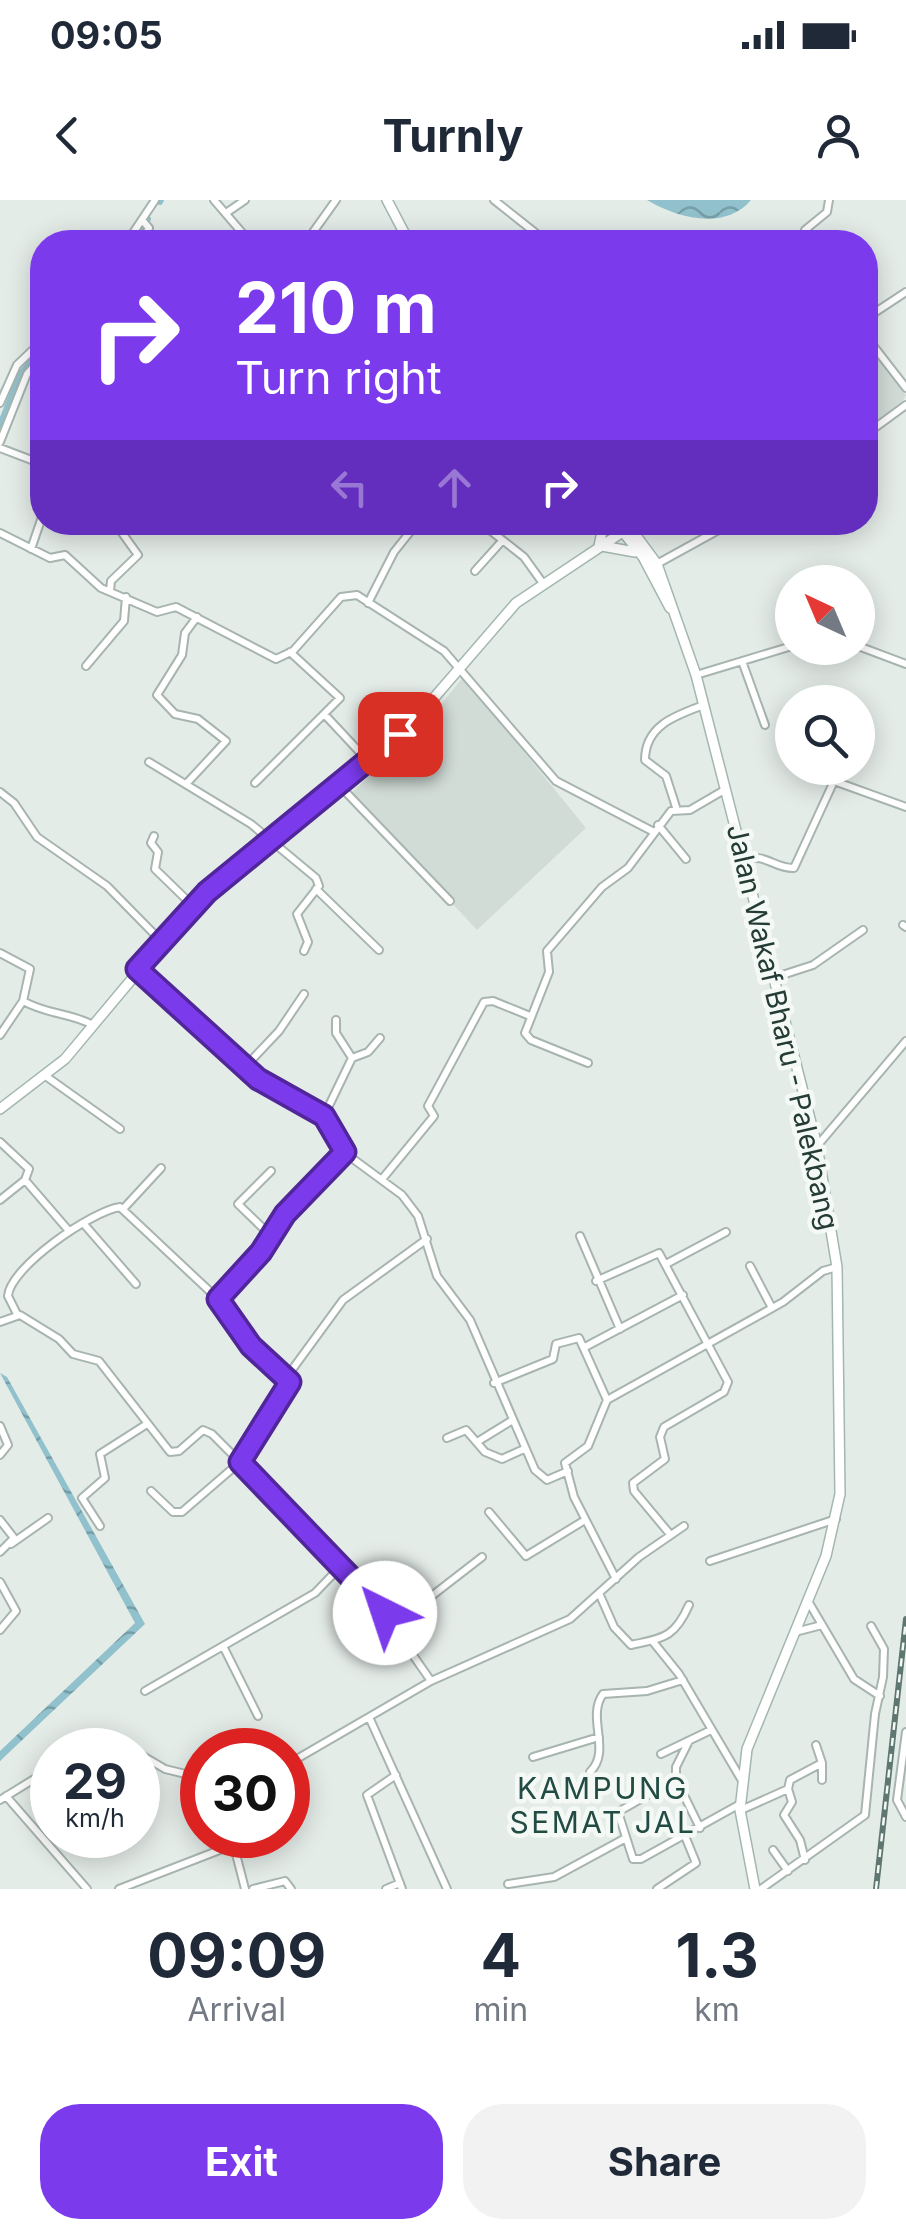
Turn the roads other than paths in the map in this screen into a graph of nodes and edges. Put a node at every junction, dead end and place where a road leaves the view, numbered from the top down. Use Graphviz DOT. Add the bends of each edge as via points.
graph roads {
  1 [pos="155,200"];
  2 [pos="214,200"];
  3 [pos="245,200"];
  4 [pos="336,200"];
  5 [pos="386,200"];
  6 [pos="494,200"];
  7 [pos="829,200"];
  8 [pos="226,212"];
  9 [pos="145,222"];
  10 [pos="137,230"];
  11 [pos="143,230"];
  12 [pos="240,230"];
  13 [pos="314,230"];
  14 [pos="402,230"];
  15 [pos="532,230"];
  16 [pos="805,230"];
  17 [pos="906,292"];
  18 [pos="878,310"];
  19 [pos="878,352"];
  20 [pos="30,353"];
  21 [pos="30,371"];
  22 [pos="906,388"];
  23 [pos="0,403"];
  24 [pos="906,405"];
  25 [pos="878,425"];
  26 [pos="0,445"];
  27 [pos="30,459"];
  28 [pos="0,533"];
  29 [pos="36,535"];
  30 [pos="124,535"];
  31 [pos="408,535"];
  32 [pos="495,535"];
  33 [pos="601,535"];
  34 [pos="615,535"];
  35 [pos="630,535"];
  36 [pos="632,535"];
  37 [pos="709,535"];
  38 [pos="502,541"];
  39 [pos="599,546"];
  40 [pos="31,549"];
  41 [pos="642,557"];
  42 [pos="653,566"];
  43 [pos="476,571"];
  44 [pos="542,582"];
  45 [pos="110,591"];
  46 [pos="126,597"];
  47 [pos="368,602"];
  48 [pos="197,617"];
  49 [pos="775,651"];
  50 [pos="290,652"];
  51 [pos="875,652"];
  52 [pos="742,662"];
  53 [pos="906,664"];
  54 [pos="86,666"];
  55 [pos="459,668"];
  56 [pos="696,675"];
  57 [pos="704,705"];
  58 [pos="325,714"];
  59 [pos="765,725"];
  60 [pos="368,761"];
  61 [pos="149,762"];
  62 [pos="187,783"];
  63 [pos="255,783"];
  64 [pos="339,785"];
  65 [pos="726,788"];
  66 [pos="0,792"];
  67 [pos="906,807"];
  68 [pos="676,808"];
  69 [pos="655,828"];
  70 [pos="154,836"];
  71 [pos="271,840"];
  72 [pos="686,858"];
  73 [pos="744,859"];
  74 [pos="316,889"];
  75 [pos="450,900"];
  76 [pos="192,906"];
  77 [pos="863,930"];
  78 [pos="161,940"];
  79 [pos="379,950"];
  80 [pos="304,951"];
  81 [pos="0,953"];
  82 [pos="137,969"];
  83 [pos="774,978"];
  84 [pos="304,994"];
  85 [pos="23,1001"];
  86 [pos="530,1016"];
  87 [pos="336,1020"];
  88 [pos="93,1025"];
  89 [pos="0,1035"];
  90 [pos="380,1038"];
  91 [pos="906,1040"];
  92 [pos="352,1058"];
  93 [pos="588,1062"];
  94 [pos="244,1068"];
  95 [pos="47,1076"];
  96 [pos="0,1110"];
  97 [pos="324,1116"];
  98 [pos="120,1129"];
  99 [pos="0,1142"];
  100 [pos="817,1146"];
  101 [pos="345,1152"];
  102 [pos="161,1168"];
  103 [pos="271,1171"];
  104 [pos="382,1178"];
  105 [pos="25,1180"];
  106 [pos="0,1200"];
  107 [pos="124,1208"];
  108 [pos="83,1223"];
  109 [pos="69,1230"];
  110 [pos="726,1232"];
  111 [pos="270,1236"];
  112 [pos="580,1236"];
  113 [pos="428,1239"];
  114 [pos="666,1264"];
  115 [pos="750,1266"];
  116 [pos="837,1268"];
  117 [pos="596,1281"];
  118 [pos="136,1284"];
  119 [pos="682,1295"];
  120 [pos="218,1299"];
  121 [pos="772,1308"];
  122 [pos="16,1314"];
  123 [pos="0,1322"];
  124 [pos="620,1329"];
  125 [pos="708,1342"];
  126 [pos="585,1347"];
  127 [pos="286,1378"];
  128 [pos="494,1383"];
  129 [pos="607,1400"];
  130 [pos="511,1421"];
  131 [pos="147,1424"];
  132 [pos="0,1426"];
  133 [pos="447,1438"];
  134 [pos="477,1442"];
  135 [pos="524,1449"];
  136 [pos="0,1456"];
  137 [pos="240,1462"];
  138 [pos="568,1471"];
  139 [pos="151,1491"];
  140 [pos="489,1512"];
  141 [pos="48,1518"];
  142 [pos="836,1519"];
  143 [pos="0,1520"];
  144 [pos="585,1520"];
  145 [pos="100,1526"];
  146 [pos="684,1526"];
  147 [pos="668,1533"];
  148 [pos="11,1544"];
  149 [pos="0,1552"];
  150 [pos="482,1556"];
  151 [pos="710,1561"];
  152 [pos="342,1565"];
  153 [pos="616,1579"];
  154 [pos="0,1582"];
  155 [pos="599,1593"];
  156 [pos="808,1601"];
  157 [pos="689,1605"];
  158 [pos="822,1625"];
  159 [pos="871,1626"];
  160 [pos="0,1630"];
  161 [pos="794,1632"];
  162 [pos="400,1633"];
  163 [pos="654,1643"];
  164 [pos="223,1646"];
  165 [pos="683,1680"];
  166 [pos="432,1681"];
  167 [pos="145,1691"];
  168 [pos="880,1696"];
  169 [pos="258,1716"];
  170 [pos="369,1716"];
  171 [pos="711,1730"];
  172 [pos="906,1732"];
  173 [pos="599,1737"];
  174 [pos="689,1741"];
  175 [pos="905,1741"];
  176 [pos="816,1745"];
  177 [pos="310,1751"];
  178 [pos="661,1754"];
  179 [pos="533,1757"];
  180 [pos="822,1763"];
  181 [pos="590,1772"];
  182 [pos="396,1775"];
  183 [pos="676,1779"];
  184 [pos="741,1779"];
  185 [pos="822,1780"];
  186 [pos="30,1781"];
  187 [pos="788,1789"];
  188 [pos="3,1798"];
  189 [pos="740,1807"];
  190 [pos="906,1817"];
  191 [pos="700,1828"];
  192 [pos="685,1836"];
  193 [pos="624,1839"];
  194 [pos="772,1850"];
  195 [pos="805,1860"];
  196 [pos="788,1871"];
  197 [pos="508,1884"];
  198 [pos="401,1886"];
  199 [pos="87,1889"];
  200 [pos="119,1889"];
  201 [pos="245,1889"];
  202 [pos="253,1889"];
  203 [pos="291,1889"];
  204 [pos="386,1889"];
  205 [pos="447,1889"];
  206 [pos="658,1889"];
  207 [pos="758,1889"];
  1 -- 9 [label="street"];
  2 -- 8 [label="street"];
  3 -- 8 [label="street"];
  4 -- 13 [label="street"];
  5 -- 14 [label="main road"];
  6 -- 15 [label="street"];
  7 -- 16 [label="street" via="828,212"];
  8 -- 12 [label="street"];
  9 -- 10 [label="street"];
  9 -- 11 [label="street"];
  17 -- 18 [label="street"];
  19 -- 22 [label="street"];
  20 -- 23 [label="street"];
  21 -- 26 [label="street"];
  24 -- 25 [label="street"];
  26 -- 27 [label="street"];
  28 -- 40 [label="street"];
  29 -- 40 [label="street"];
  30 -- 45 [label="street" via="138,555 111,581"];
  31 -- 47 [label="street"];
  32 -- 38 [label="street"];
  33 -- 39 [label="main road"];
  34 -- 39 [label="main road"];
  35 -- 41 [label="main road, Jalan Wakaf Bharu - Palekbang"];
  36 -- 42 [label="main road, Jalan Wakaf Bharu - Palekbang"];
  37 -- 42 [label="street"];
  38 -- 43 [label="street"];
  38 -- 44 [label="street"];
  39 -- 41 [label="main road"];
  39 -- 44 [label="main road"];
  40 -- 45 [label="street" via="50,558 65,555"];
  41 -- 42 [label="main road, Jalan Wakaf Bharu - Palekbang"];
  42 -- 56 [label="main road, Jalan Wakaf Bharu - Palekbang"];
  44 -- 55 [label="main road" via="506,612"];
  45 -- 46 [label="street"];
  46 -- 48 [label="street" via="157,612 174,607"];
  46 -- 54 [label="street" via="124,621"];
  47 -- 50 [label="street" via="345,594"];
  47 -- 55 [label="street" via="430,640"];
  48 -- 50 [label="street" via="272,658"];
  48 -- 62 [label="street" via="157,696 172,712 198,719 226,741"];
  49 -- 52 [label="street"];
  50 -- 58 [label="street" via="340,697"];
  51 -- 53 [label="street"];
  52 -- 56 [label="street"];
  52 -- 59 [label="street"];
  55 -- 60 [label="main road"];
  55 -- 69 [label="street" via="556,781"];
  56 -- 57 [label="main road, Jalan Wakaf Bharu - Palekbang"];
  57 -- 65 [label="main road, Jalan Wakaf Bharu - Palekbang"];
  57 -- 68 [label="street" via="665,720 646,749 646,760 666,776"];
  58 -- 60 [label="street"];
  58 -- 63 [label="street"];
  60 -- 64 [label="main road"];
  61 -- 62 [label="street"];
  62 -- 71 [label="street"];
  64 -- 71 [label="main road"];
  64 -- 75 [label="street"];
  65 -- 68 [label="street" via="690,810"];
  65 -- 73 [label="main road, Jalan Wakaf Bharu - Palekbang"];
  66 -- 78 [label="street" via="37,837 104,883"];
  67 -- 73 [label="street" via="834,781 794,868 768,857"];
  68 -- 69 [label="street"];
  69 -- 72 [label="street"];
  69 -- 86 [label="street" via="628,868 550,946 550,972"];
  70 -- 76 [label="street" via="156,871"];
  71 -- 74 [label="street" via="316,878"];
  71 -- 76 [label="main road"];
  73 -- 83 [label="main road, Jalan Wakaf Bharu - Palekbang"];
  74 -- 79 [label="street"];
  74 -- 80 [label="street" via="298,908 308,942"];
  76 -- 78 [label="main road"];
  77 -- 83 [label="street" via="813,965"];
  78 -- 82 [label="main road"];
  81 -- 85 [label="street" via="30,969"];
  82 -- 88 [label="main road"];
  82 -- 94 [label="street"];
  83 -- 100 [label="main road, Jalan Wakaf Bharu - Palekbang"];
  84 -- 94 [label="street"];
  85 -- 88 [label="street" via="48,1015 68,1013"];
  85 -- 89 [label="street"];
  86 -- 93 [label="street" via="528,1038"];
  86 -- 104 [label="street" via="484,1002 428,1106 434,1116"];
  87 -- 92 [label="street" via="336,1036"];
  88 -- 95 [label="main road"];
  90 -- 92 [label="street"];
  91 -- 100 [label="street"];
  92 -- 97 [label="street"];
  94 -- 97 [label="street"];
  95 -- 96 [label="main road"];
  95 -- 98 [label="street"];
  97 -- 101 [label="street"];
  99 -- 105 [label="street" via="28,1167"];
  100 -- 116 [label="main road, Jalan Wakaf Bharu - Palekbang"];
  101 -- 104 [label="street"];
  101 -- 111 [label="street"];
  102 -- 107 [label="street"];
  103 -- 111 [label="street" via="238,1204"];
  104 -- 113 [label="street" via="410,1206"];
  105 -- 106 [label="street"];
  105 -- 109 [label="street"];
  107 -- 108 [label="street" via="114,1206"];
  107 -- 120 [label="street"];
  108 -- 109 [label="street"];
  108 -- 118 [label="street"];
  109 -- 122 [label="street" via="12,1282 8,1296"];
  110 -- 114 [label="street"];
  111 -- 120 [label="street"];
  112 -- 117 [label="street"];
  113 -- 127 [label="street" via="344,1300"];
  113 -- 128 [label="street" via="438,1276 470,1320"];
  114 -- 117 [label="street" via="656,1252"];
  114 -- 119 [label="street"];
  115 -- 121 [label="street"];
  116 -- 121 [label="street"];
  116 -- 142 [label="main road, Jalan Wakaf Bharu - Palekbang" via="842,1404"];
  117 -- 124 [label="street"];
  119 -- 124 [label="street"];
  119 -- 125 [label="street"];
  120 -- 127 [label="street" via="251,1346"];
  121 -- 125 [label="street"];
  122 -- 123 [label="street"];
  122 -- 131 [label="street" via="73,1354 99,1361"];
  124 -- 126 [label="street"];
  125 -- 129 [label="street"];
  125 -- 147 [label="street" via="727,1387 664,1426 665,1459 633,1484"];
  126 -- 128 [label="street" via="579,1338 558,1343 553,1359"];
  126 -- 129 [label="street"];
  127 -- 137 [label="street" via="288,1390"];
  128 -- 130 [label="street"];
  129 -- 138 [label="street" via="588,1446 566,1460"];
  130 -- 134 [label="street"];
  130 -- 135 [label="street"];
  131 -- 137 [label="street" via="170,1452 208,1431"];
  131 -- 145 [label="street" via="100,1454 104,1478 82,1498"];
  132 -- 136 [label="street" via="8,1445"];
  133 -- 134 [label="street" via="466,1430"];
  134 -- 135 [label="street" via="502,1459"];
  135 -- 138 [label="street" via="543,1479"];
  137 -- 139 [label="street" via="180,1514"];
  137 -- 152 [label="street"];
  138 -- 144 [label="street"];
  140 -- 144 [label="street" via="526,1556"];
  141 -- 148 [label="street"];
  142 -- 151 [label="street"];
  142 -- 156 [label="main road, Jalan Wakaf Bharu - Palekbang"];
  143 -- 148 [label="street" via="13,1535"];
  144 -- 153 [label="street"];
  146 -- 147 [label="street"];
  147 -- 153 [label="street"];
  148 -- 149 [label="street"];
  150 -- 162 [label="street" via="422,1604 419,1621"];
  152 -- 162 [label="street"];
  152 -- 164 [label="street" via="316,1593"];
  153 -- 155 [label="street"];
  154 -- 160 [label="street" via="16,1611"];
  155 -- 163 [label="street" via="626,1643"];
  155 -- 166 [label="street" via="570,1619"];
  156 -- 158 [label="street"];
  156 -- 161 [label="main road, Jalan Wakaf Bharu - Palekbang"];
  157 -- 163 [label="street" via="678,1627"];
  158 -- 161 [label="street"];
  158 -- 168 [label="street" via="854,1680"];
  159 -- 168 [label="street" via="884,1649"];
  161 -- 184 [label="main road, Jalan Wakaf Bharu - Palekbang" via="753,1726"];
  162 -- 166 [label="street"];
  163 -- 165 [label="street"];
  164 -- 167 [label="street"];
  164 -- 169 [label="street"];
  165 -- 171 [label="street"];
  165 -- 173 [label="street" via="648,1691 609,1690 597,1706"];
  166 -- 170 [label="street"];
  168 -- 195 [label="street" via="866,1815"];
  170 -- 177 [label="street"];
  170 -- 182 [label="street"];
  171 -- 174 [label="street"];
  171 -- 184 [label="street"];
  172 -- 175 [label="street"];
  173 -- 179 [label="street"];
  173 -- 181 [label="street" via="599,1763"];
  174 -- 178 [label="street"];
  174 -- 183 [label="street"];
  175 -- 190 [label="street" via="897,1800"];
  176 -- 180 [label="street"];
  180 -- 185 [label="street"];
  180 -- 187 [label="street" via="790,1780"];
  182 -- 198 [label="street" via="368,1795"];
  182 -- 205 [label="street"];
  183 -- 191 [label="street"];
  183 -- 193 [label="street" via="619,1810"];
  184 -- 189 [label="main road, Jalan Wakaf Bharu - Palekbang"];
  186 -- 188 [label="street"];
  187 -- 189 [label="street"];
  187 -- 195 [label="street" via="792,1802 784,1815"];
  188 -- 199 [label="street"];
  189 -- 191 [label="street"];
  189 -- 207 [label="main road, Jalan Wakaf Bharu - Palekbang"];
  191 -- 192 [label="street"];
  192 -- 193 [label="street" via="638,1860"];
  192 -- 206 [label="street" via="696,1863"];
  193 -- 197 [label="street" via="554,1877"];
  194 -- 196 [label="street"];
  195 -- 196 [label="street"];
  196 -- 207 [label="street"];
  198 -- 204 [label="street"];
  200 -- 201 [label="street" via="230,1846"];
  202 -- 203 [label="street" via="284,1881"];
}
